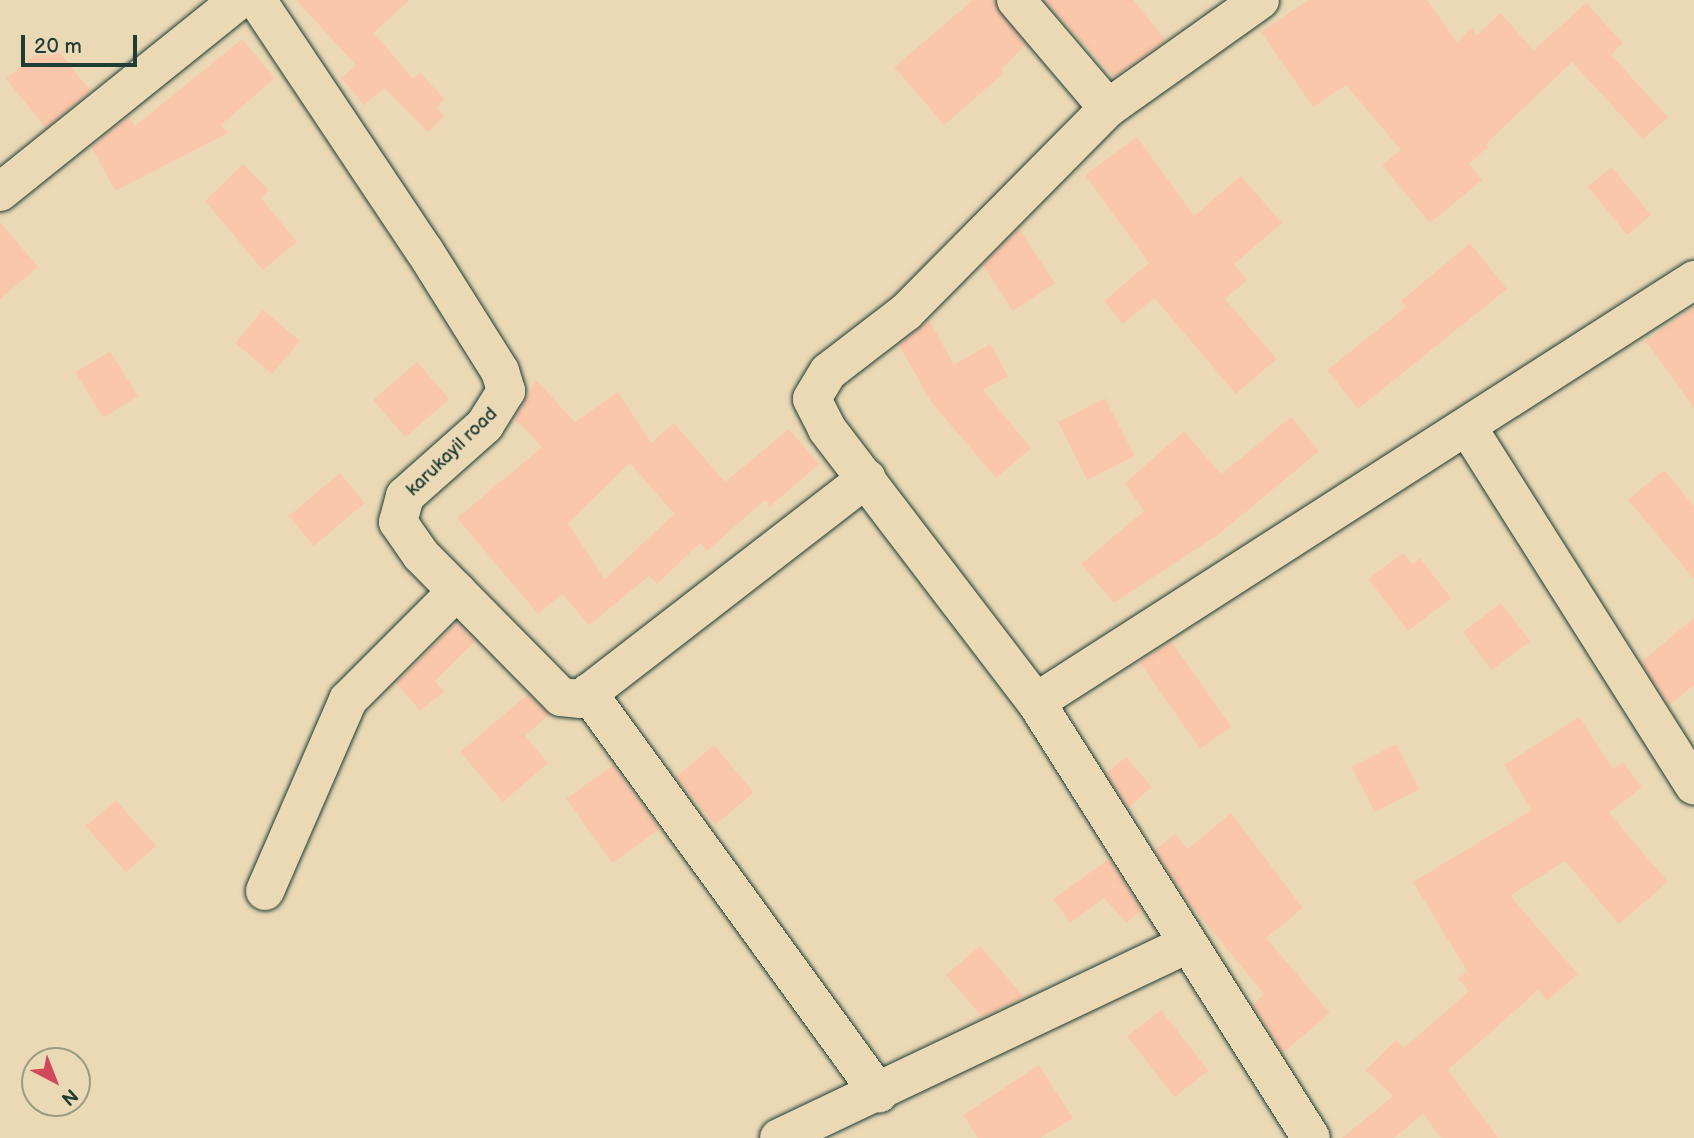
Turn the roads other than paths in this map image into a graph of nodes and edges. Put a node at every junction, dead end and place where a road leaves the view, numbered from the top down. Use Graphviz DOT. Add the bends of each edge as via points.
graph roads {
  1 [pos="239,0"];
  2 [pos="257,0"];
  3 [pos="1016,0"];
  4 [pos="1260,0"];
  5 [pos="1108,108"];
  6 [pos="0,192"];
  7 [pos="1694,280"];
  8 [pos="1468,428"];
  9 [pos="867,478"];
  10 [pos="457,591"];
  11 [pos="588,693"];
  12 [pos="1036,702"];
  13 [pos="1694,786"];
  14 [pos="265,891"];
  15 [pos="1187,944"];
  16 [pos="879,1093"];
  17 [pos="779,1138"];
  18 [pos="1311,1138"];
  1 -- 6 [label="street"];
  2 -- 10 [label="street, karukayil road" via="500,371 506,391 499,410 405,496 398,509 405,537"];
  3 -- 5 [label="street"];
  4 -- 5 [label="street"];
  5 -- 9 [label="street" via="906,312 828,372 812,399 828,429"];
  7 -- 8 [label="street"];
  8 -- 12 [label="street"];
  8 -- 13 [label="street"];
  9 -- 11 [label="street"];
  9 -- 12 [label="street"];
  10 -- 11 [label="street, karukayil road" via="561,697 573,701"];
  10 -- 14 [label="street" via="348,700"];
  11 -- 16 [label="street"];
  12 -- 15 [label="street"];
  15 -- 16 [label="street"];
  15 -- 18 [label="street"];
  16 -- 17 [label="street"];
}
